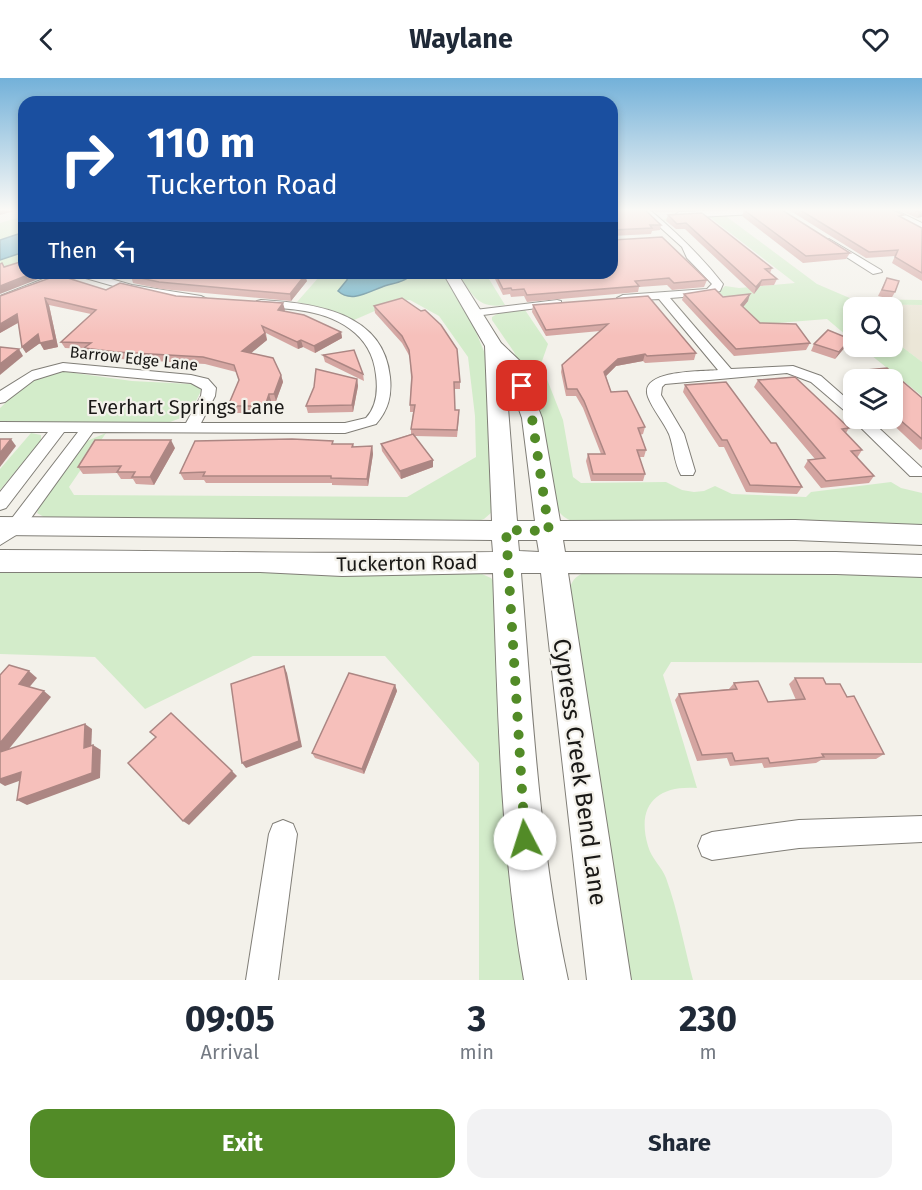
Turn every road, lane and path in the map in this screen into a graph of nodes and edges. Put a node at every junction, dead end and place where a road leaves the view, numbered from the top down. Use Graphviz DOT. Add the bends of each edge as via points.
graph roads {
  1 [pos="689,252"];
  2 [pos="846,252"];
  3 [pos="877,272"];
  4 [pos="52,279"];
  5 [pos="101,279"];
  6 [pos="454,279"];
  7 [pos="662,295"];
  8 [pos="616,299"];
  9 [pos="0,300"];
  10 [pos="212,300"];
  11 [pos="245,302"];
  12 [pos="571,302"];
  13 [pos="475,313"];
  14 [pos="494,346"];
  15 [pos="727,373"];
  16 [pos="0,399"];
  17 [pos="843,403"];
  18 [pos="0,427"];
  19 [pos="60,427"];
  20 [pos="89,428"];
  21 [pos="191,428"];
  22 [pos="871,429"];
  23 [pos="687,471"];
  24 [pos="916,472"];
  25 [pos="0,504"];
  26 [pos="5,530"];
  27 [pos="922,535"];
  28 [pos="507,546"];
  29 [pos="551,547"];
  30 [pos="0,561"];
  31 [pos="922,566"];
  32 [pos="922,829"];
  33 [pos="283,834"];
  34 [pos="712,846"];
  35 [pos="262,980"];
  36 [pos="546,980"];
  37 [pos="609,980"];
  1 -- 7 [label="street" via="718,285 716,289"];
  2 -- 3 [label="street"];
  4 -- 9 [label="street"];
  5 -- 10 [label="street" via="159,294"];
  6 -- 13 [label="main road, Cypress Creek Bend Lane"];
  7 -- 8 [label="street"];
  7 -- 15 [label="street"];
  11 -- 21 [label="street, Everhart Springs Lane" via="324,312 353,326 374,344 384,368 379,413 359,426 345,428"];
  12 -- 13 [label="street"];
  13 -- 14 [label="main road, Cypress Creek Bend Lane"];
  14 -- 28 [label="main road"];
  14 -- 29 [label="main road, Cypress Creek Bend Lane" via="511,360 526,398"];
  15 -- 17 [label="street" via="774,368 802,372"];
  15 -- 23 [label="street" via="673,378 655,386 654,395 676,434"];
  16 -- 21 [label="street, Barrow Edge Lane" via="22,379 44,369 63,367 203,382 209,388 208,396"];
  18 -- 19 [label="street, Everhart Springs Lane"];
  19 -- 20 [label="street, Everhart Springs Lane"];
  19 -- 25 [label="street"];
  20 -- 21 [label="street, Everhart Springs Lane"];
  20 -- 26 [label="street"];
  22 -- 24 [label="street"];
  26 -- 28 [label="main road, Tuckerton Road"];
  27 -- 29 [label="main road, Tuckerton Road" via="795,530"];
  28 -- 29 [label="main road, Tuckerton Road"];
  28 -- 30 [label="main road, Tuckerton Road" via="342,565 260,561"];
  28 -- 36 [label="main road" via="525,839"];
  29 -- 31 [label="main road, Tuckerton Road"];
  29 -- 37 [label="main road, Cypress Creek Bend Lane"];
  32 -- 34 [label="street" via="799,834"];
  33 -- 35 [label="street"];
}
